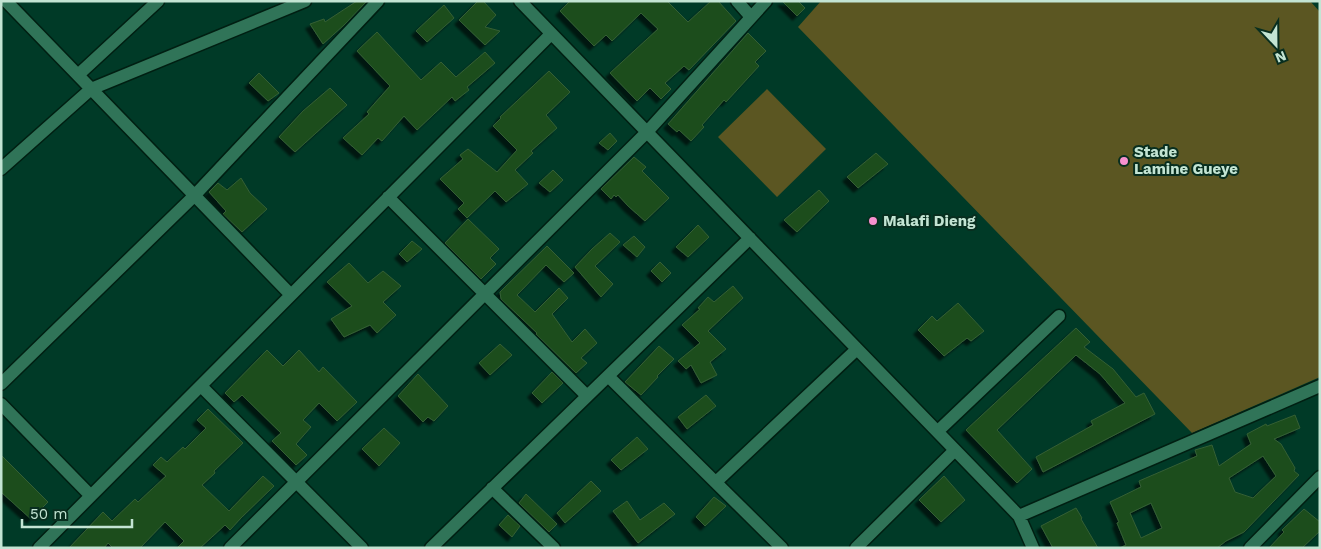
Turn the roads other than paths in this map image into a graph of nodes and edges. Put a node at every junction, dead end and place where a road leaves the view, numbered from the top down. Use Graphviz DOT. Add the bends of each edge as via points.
graph roads {
  1 [pos="6,1"];
  2 [pos="158,1"];
  3 [pos="305,1"];
  4 [pos="378,1"];
  5 [pos="520,1"];
  6 [pos="737,1"];
  7 [pos="766,1"];
  8 [pos="752,17"];
  9 [pos="551,34"];
  10 [pos="78,75"];
  11 [pos="91,89"];
  12 [pos="647,132"];
  13 [pos="1,169"];
  14 [pos="194,196"];
  15 [pos="388,197"];
  16 [pos="750,238"];
  17 [pos="485,294"];
  18 [pos="291,295"];
  19 [pos="1059,316"];
  20 [pos="857,349"];
  21 [pos="608,376"];
  22 [pos="1,384"];
  23 [pos="201,386"];
  24 [pos="1320,386"];
  25 [pos="587,396"];
  26 [pos="1,404"];
  27 [pos="938,432"];
  28 [pos="955,450"];
  29 [pos="1320,477"];
  30 [pos="297,482"];
  31 [pos="716,482"];
  32 [pos="492,488"];
  33 [pos="91,496"];
  34 [pos="1019,516"];
  35 [pos="39,548"];
  36 [pos="230,548"];
  37 [pos="362,548"];
  38 [pos="431,548"];
  39 [pos="554,548"];
  40 [pos="782,548"];
  41 [pos="856,548"];
  42 [pos="1033,548"];
  43 [pos="1250,548"];
  1 -- 10 [label="street"];
  2 -- 10 [label="street"];
  3 -- 11 [label="street"];
  4 -- 14 [label="street"];
  5 -- 9 [label="street"];
  6 -- 8 [label="street"];
  7 -- 8 [label="street"];
  8 -- 12 [label="street"];
  9 -- 12 [label="street"];
  9 -- 15 [label="street"];
  10 -- 11 [label="street"];
  11 -- 13 [label="street"];
  11 -- 14 [label="street"];
  12 -- 16 [label="street"];
  12 -- 17 [label="street"];
  14 -- 18 [label="street"];
  14 -- 22 [label="street"];
  15 -- 17 [label="street"];
  15 -- 18 [label="street"];
  16 -- 20 [label="street"];
  16 -- 21 [label="street"];
  17 -- 25 [label="street"];
  17 -- 30 [label="street"];
  18 -- 23 [label="street"];
  19 -- 27 [label="street"];
  20 -- 27 [label="street"];
  20 -- 31 [label="street"];
  21 -- 25 [label="street"];
  21 -- 31 [label="street"];
  23 -- 30 [label="street"];
  23 -- 33 [label="street"];
  24 -- 34 [label="street"];
  25 -- 32 [label="street"];
  26 -- 33 [label="street"];
  27 -- 28 [label="street"];
  28 -- 34 [label="street"];
  28 -- 41 [label="street"];
  29 -- 43 [label="street"];
  30 -- 36 [label="street"];
  30 -- 37 [label="street"];
  31 -- 40 [label="street"];
  32 -- 38 [label="street"];
  32 -- 39 [label="street"];
  33 -- 35 [label="street"];
  34 -- 42 [label="street"];
}
